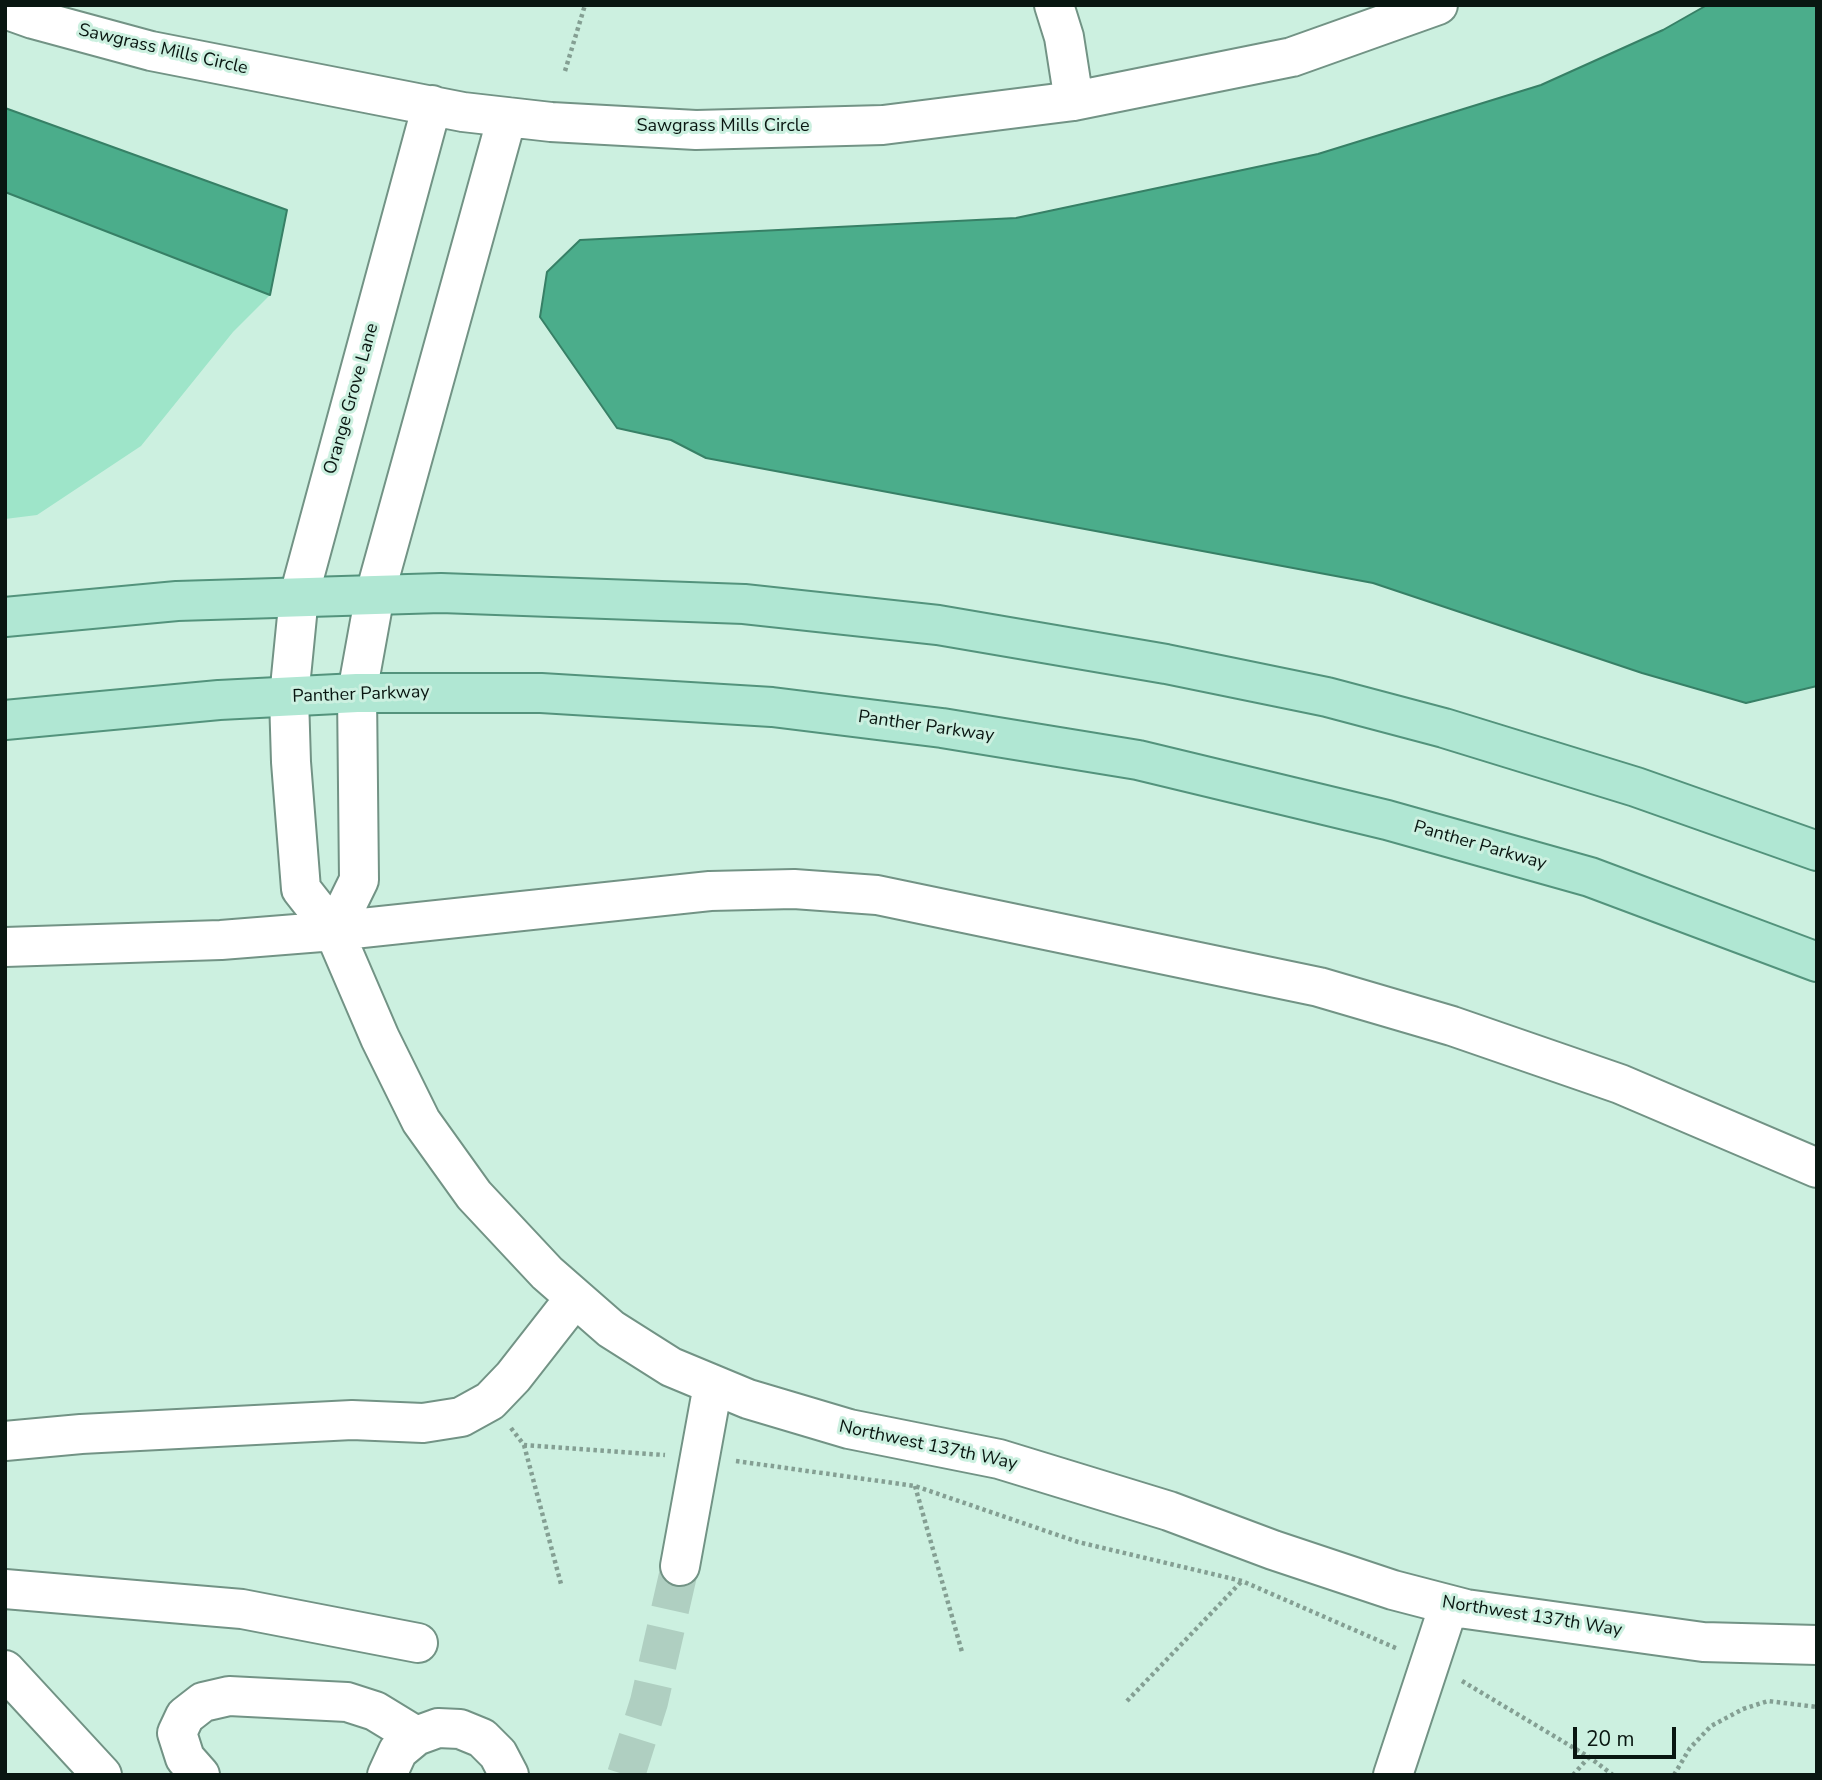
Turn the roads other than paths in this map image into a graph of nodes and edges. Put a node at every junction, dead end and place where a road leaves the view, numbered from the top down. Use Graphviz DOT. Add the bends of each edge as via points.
graph roads {
  1 [pos="1054,5"];
  2 [pos="1438,5"];
  3 [pos="5,9"];
  4 [pos="1074,101"];
  5 [pos="432,105"];
  6 [pos="507,117"];
  7 [pos="375,594"];
  8 [pos="299,596"];
  9 [pos="5,617"];
  10 [pos="357,693"];
  11 [pos="289,696"];
  12 [pos="5,720"];
  13 [pos="1817,851"];
  14 [pos="334,931"];
  15 [pos="5,947"];
  16 [pos="1817,962"];
  17 [pos="1817,1168"];
  18 [pos="574,1299"];
  19 [pos="713,1385"];
  20 [pos="5,1441"];
  21 [pos="680,1566"];
  22 [pos="5,1589"];
  23 [pos="1449,1605"];
  24 [pos="418,1643"];
  25 [pos="1817,1645"];
  26 [pos="5,1670"];
  27 [pos="416,1736"];
  28 [pos="102,1775"];
  29 [pos="200,1775"];
  30 [pos="387,1775"];
  31 [pos="509,1775"];
  32 [pos="1393,1775"];
  1 -- 4 [label="street"];
  2 -- 4 [label="street, Sawgrass Mills Circle" via="1293,57"];
  3 -- 5 [label="street, Sawgrass Mills Circle" via="151,51"];
  4 -- 6 [label="street, Sawgrass Mills Circle" via="883,125 696,130"];
  5 -- 6 [label="street, Sawgrass Mills Circle"];
  5 -- 8 [label="street, Orange Grove Lane"];
  6 -- 7 [label="street"];
  7 -- 8 [label="main road"];
  7 -- 10 [label="street"];
  7 -- 13 [label="main road" via="537,594 744,604 939,625 1166,663 1327,697 1444,728 1636,787"];
  8 -- 9 [label="main road" via="177,601"];
  8 -- 11 [label="street, Orange Grove Lane"];
  10 -- 11 [label="main road, Panther Parkway"];
  10 -- 14 [label="street" via="359,880"];
  10 -- 16 [label="main road, Panther Parkway" via="541,693 772,707 942,728 1138,760 1387,820 1590,877"];
  11 -- 12 [label="main road, Panther Parkway"];
  11 -- 14 [label="street, Northwest 137th Way" via="301,889"];
  14 -- 15 [label="street" via="221,940"];
  14 -- 17 [label="street" via="710,891 794,888 877,895 1359,998 1620,1084"];
  14 -- 18 [label="street, Northwest 137th Way" via="421,1121 474,1195"];
  18 -- 19 [label="street, Northwest 137th Way" via="671,1367"];
  18 -- 20 [label="street" via="490,1401 461,1417 424,1423 352,1420"];
  19 -- 21 [label="street"];
  19 -- 23 [label="street, Northwest 137th Way" via="849,1429 1012,1463"];
  22 -- 24 [label="street" via="242,1609"];
  23 -- 25 [label="street, Northwest 137th Way" via="1703,1642"];
  23 -- 32 [label="street"];
  26 -- 28 [label="street"];
  27 -- 29 [label="street" via="375,1711 347,1702 229,1696 203,1702 185,1716 177,1733 185,1758"];
  27 -- 30 [label="street" via="398,1751"];
  27 -- 31 [label="street" via="438,1728 471,1733 498,1754"];
}
